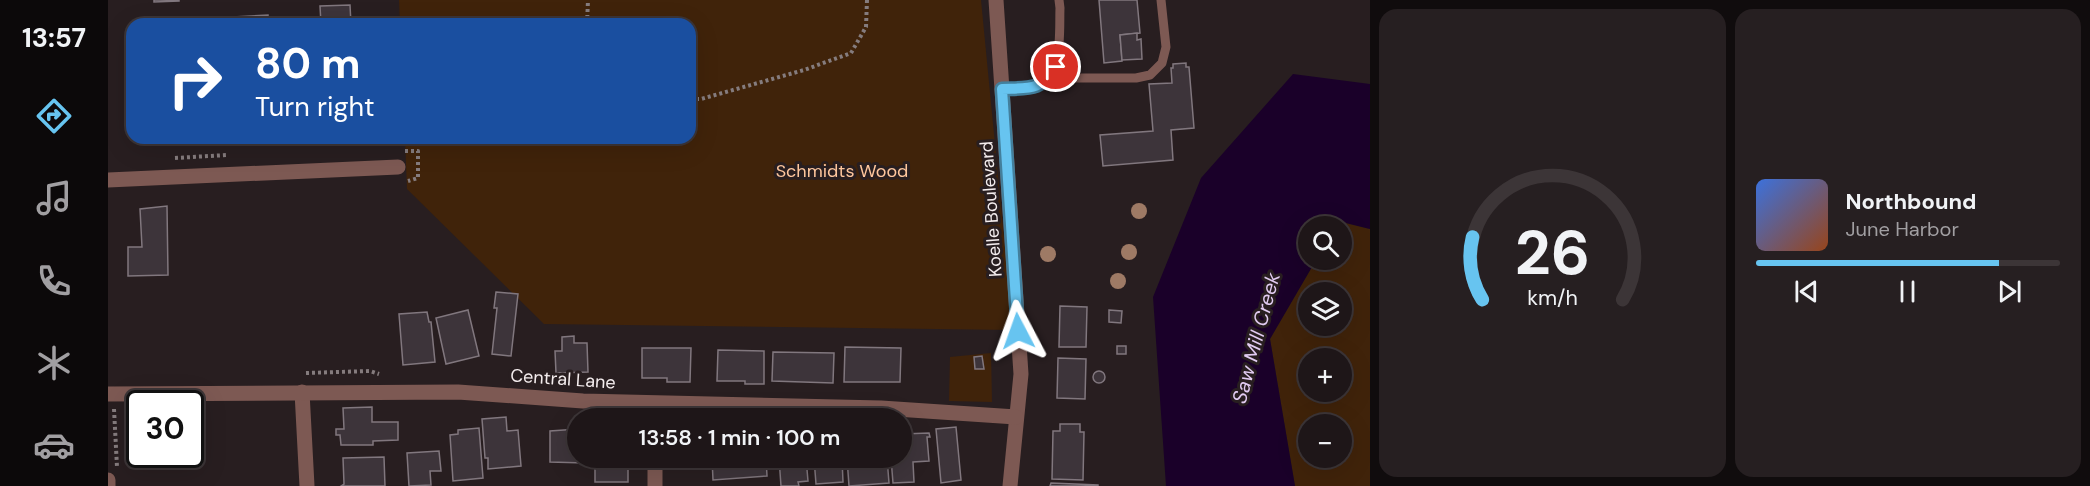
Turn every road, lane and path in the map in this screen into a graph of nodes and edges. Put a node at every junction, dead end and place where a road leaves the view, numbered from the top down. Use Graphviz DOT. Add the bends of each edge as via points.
graph roads {
  1 [pos="588,0"];
  2 [pos="867,0"];
  3 [pos="996,0"];
  4 [pos="1059,0"];
  5 [pos="1161,0"];
  6 [pos="587,18"];
  7 [pos="1052,74"];
  8 [pos="1002,89"];
  9 [pos="696,99"];
  10 [pos="398,167"];
  11 [pos="108,180"];
  12 [pos="302,392"];
  13 [pos="111,399"];
  14 [pos="624,408"];
  15 [pos="912,410"];
  16 [pos="1016,417"];
  17 [pos="655,468"];
  18 [pos="111,480"];
  19 [pos="307,486"];
  20 [pos="655,486"];
  21 [pos="1010,486"];
  1 -- 6 [label="path"];
  2 -- 9 [label="path" via="866,27 852,53"];
  3 -- 8 [label="street, Koelle Boulevard"];
  4 -- 7 [label="lane" via="1056,67"];
  5 -- 7 [label="lane" via="1166,47 1162,63 1150,75 1061,78"];
  7 -- 8 [label="lane" via="1036,87"];
  8 -- 16 [label="street, Koelle Boulevard" via="1021,374"];
  10 -- 11 [label="street"];
  12 -- 13 [label="street, Central Lane"];
  12 -- 14 [label="street, Central Lane" via="458,392"];
  12 -- 19 [label="street"];
  13 -- 18 [label="path"];
  15 -- 16 [label="street, Central Lane"];
  16 -- 21 [label="street, Koelle Boulevard"];
  17 -- 20 [label="street"];
}
